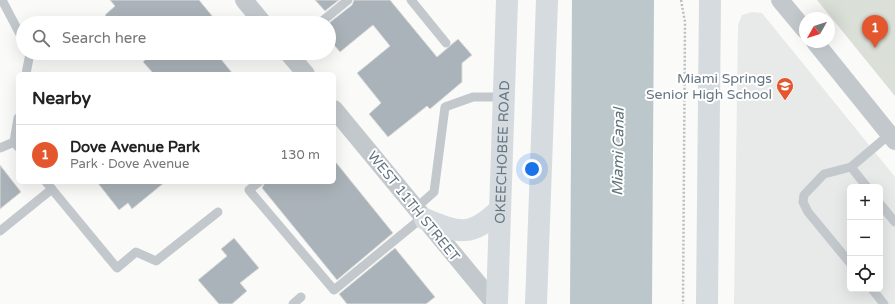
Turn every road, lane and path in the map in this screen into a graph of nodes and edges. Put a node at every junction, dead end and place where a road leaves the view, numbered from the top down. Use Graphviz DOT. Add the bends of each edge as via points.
graph roads {
  1 [pos="2,0"];
  2 [pos="244,0"];
  3 [pos="348,0"];
  4 [pos="411,0"];
  5 [pos="507,0"];
  6 [pos="547,0"];
  7 [pos="681,0"];
  8 [pos="710,0"];
  9 [pos="780,0"];
  10 [pos="258,16"];
  11 [pos="329,16"];
  12 [pos="799,23"];
  13 [pos="16,27"];
  14 [pos="446,43"];
  15 [pos="820,48"];
  16 [pos="29,60"];
  17 [pos="294,60"];
  18 [pos="26,72"];
  19 [pos="304,72"];
  20 [pos="503,98"];
  21 [pos="336,116"];
  22 [pos="892,138"];
  23 [pos="16,144"];
  24 [pos="0,148"];
  25 [pos="850,167"];
  26 [pos="256,184"];
  27 [pos="864,184"];
  28 [pos="49,186"];
  29 [pos="883,208"];
  30 [pos="500,209"];
  31 [pos="218,212"];
  32 [pos="422,215"];
  33 [pos="895,222"];
  34 [pos="0,231"];
  35 [pos="847,259"];
  36 [pos="874,292"];
  37 [pos="301,297"];
  38 [pos="293,304"];
  39 [pos="496,304"];
  40 [pos="536,304"];
  41 [pos="683,304"];
  42 [pos="707,304"];
  43 [pos="884,304"];
  1 -- 13 [label="lane"];
  2 -- 10 [label="street"];
  3 -- 11 [label="lane"];
  4 -- 14 [label="lane"];
  5 -- 20 [label="main road, OKEECHOBEE ROAD"];
  6 -- 40 [label="main road"];
  7 -- 41 [label="path" via="685,22"];
  8 -- 42 [label="main road"];
  9 -- 12 [label="street"];
  15 -- 22 [label="street"];
  16 -- 18 [label="lane"];
  17 -- 19 [label="street"];
  20 -- 30 [label="main road, OKEECHOBEE ROAD"];
  20 -- 32 [label="lane" via="473,97 446,107 434,192"];
  21 -- 32 [label="street, WEST 11TH STREET"];
  22 -- 25 [label="lane"];
  23 -- 24 [label="lane"];
  25 -- 27 [label="lane"];
  25 -- 35 [label="lane" via="824,174 804,195 803,202 808,212"];
  26 -- 32 [label="lane" via="249,190 334,290"];
  28 -- 31 [label="lane" via="117,268 136,252 156,261"];
  28 -- 34 [label="lane"];
  29 -- 33 [label="lane"];
  30 -- 32 [label="main road" via="476,227 463,231 447,229"];
  30 -- 39 [label="main road, OKEECHOBEE ROAD"];
  32 -- 39 [label="street, WEST 11TH STREET"];
  36 -- 43 [label="lane"];
  37 -- 38 [label="lane"];
}
